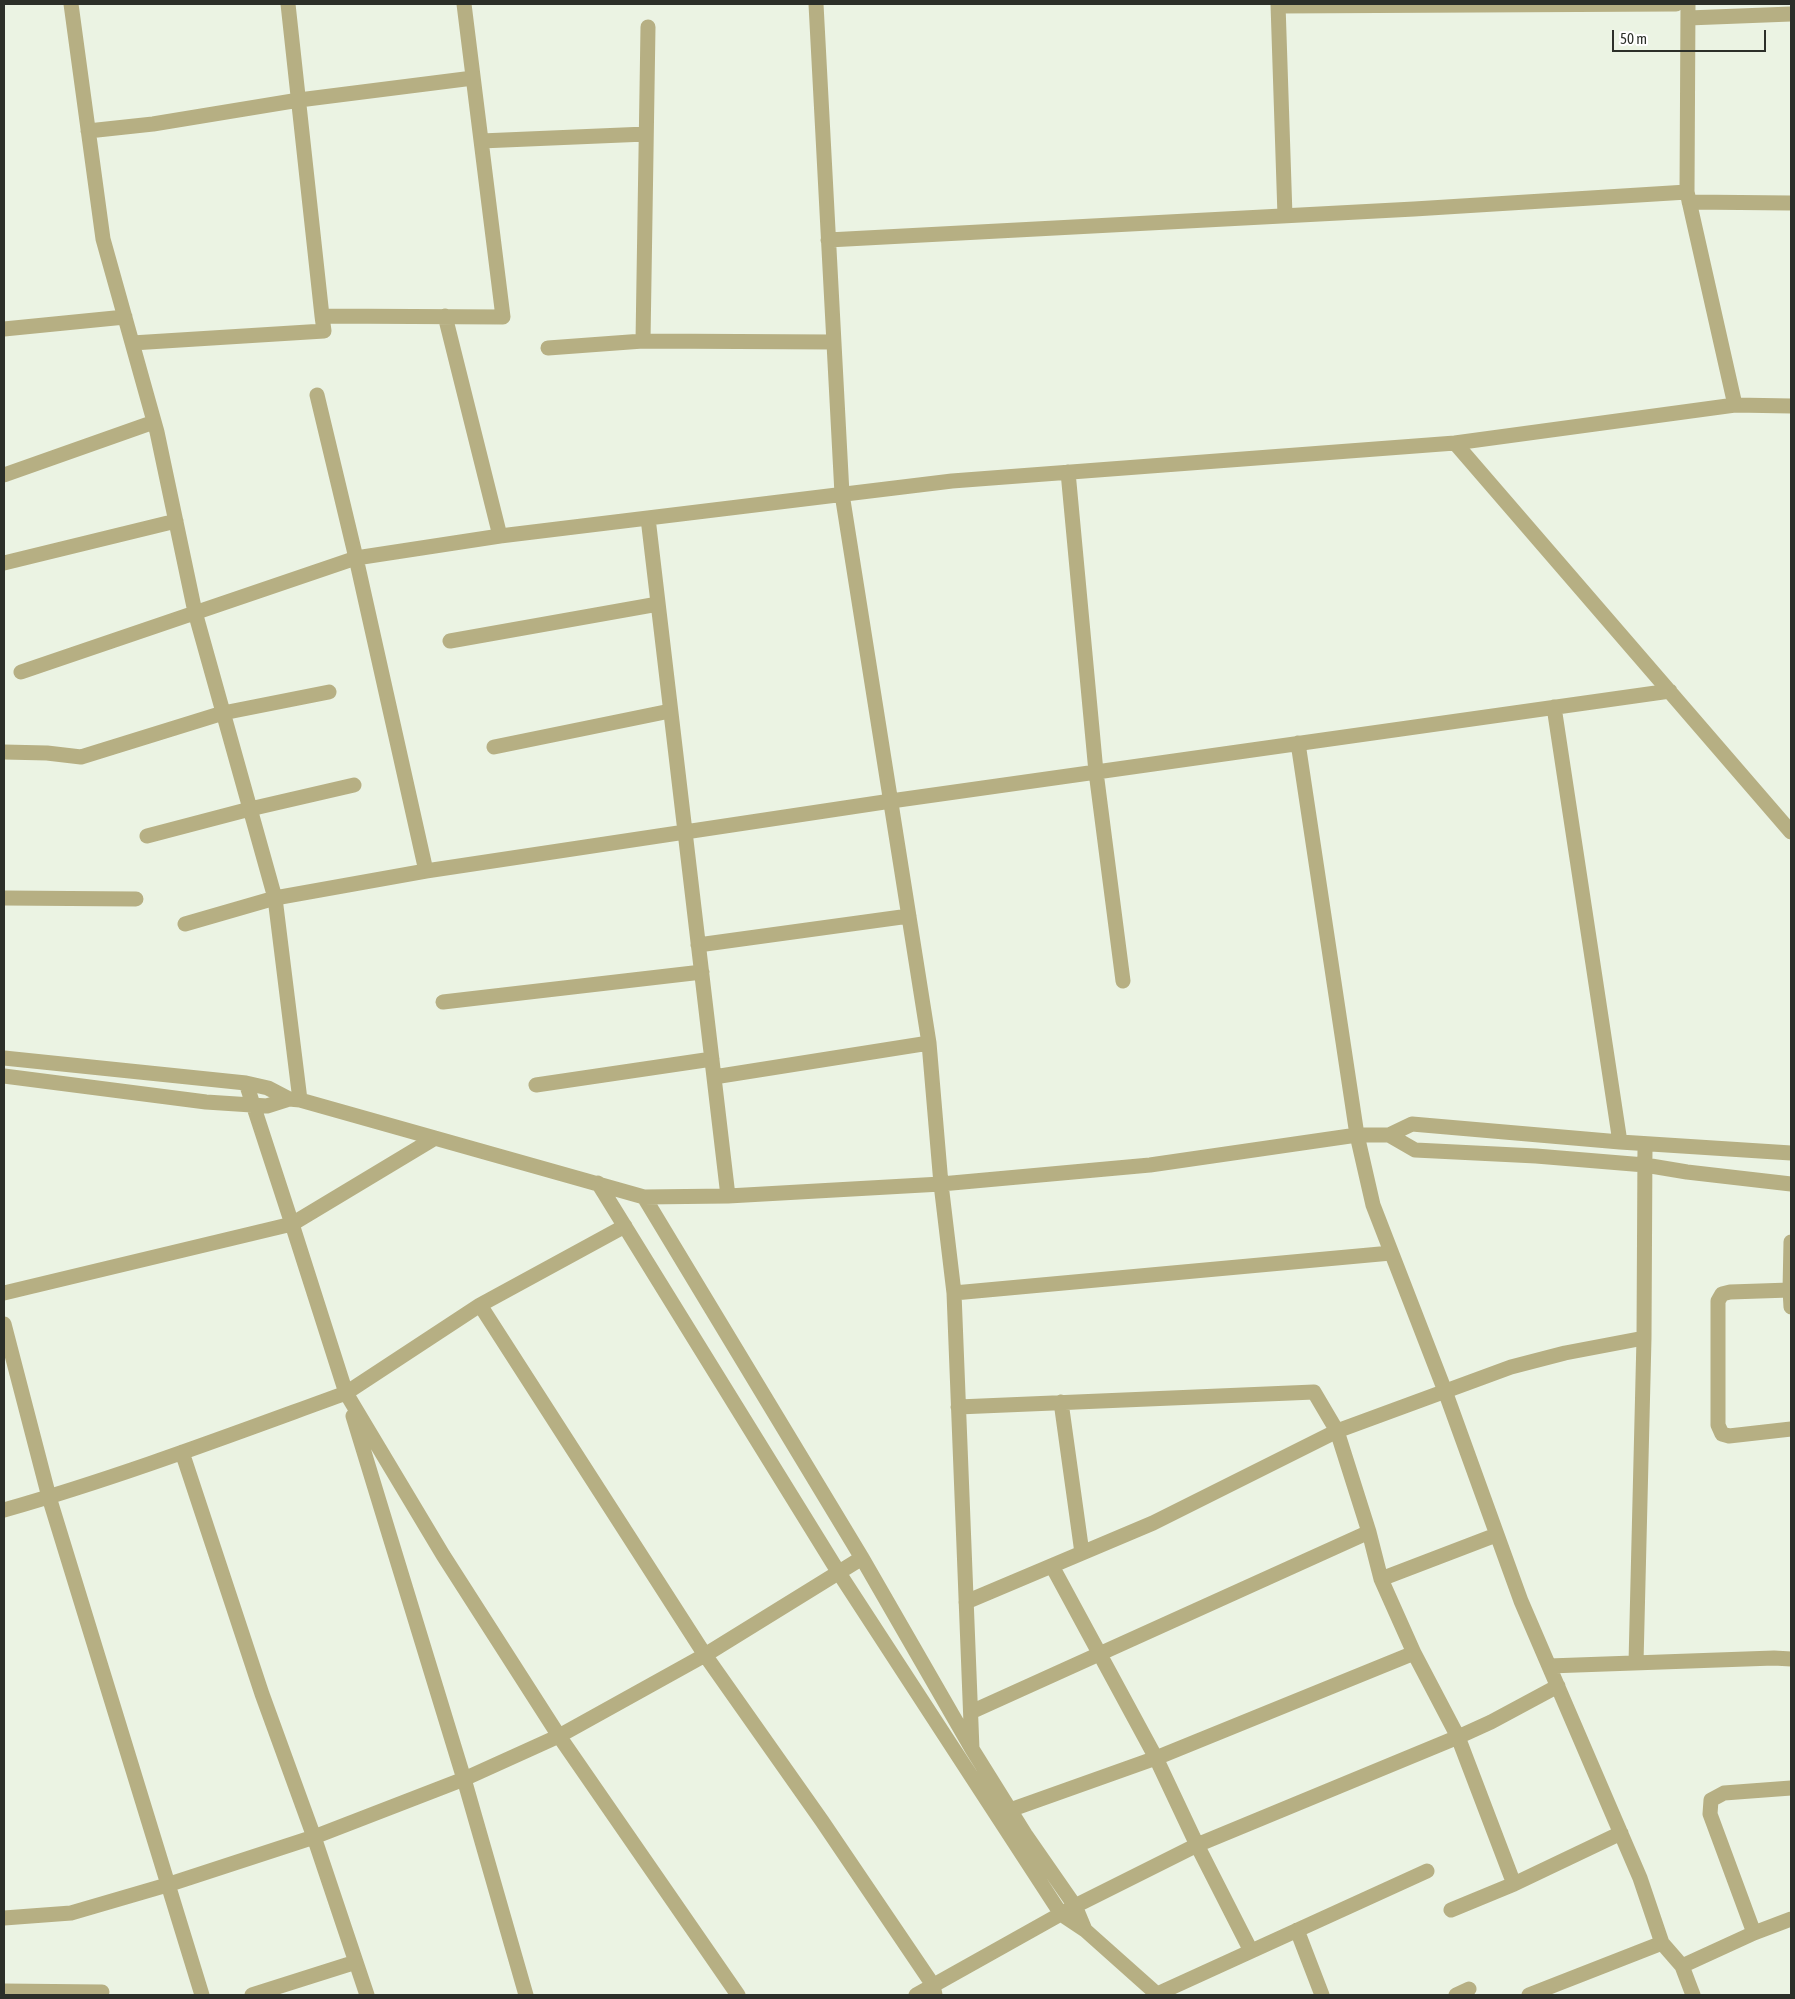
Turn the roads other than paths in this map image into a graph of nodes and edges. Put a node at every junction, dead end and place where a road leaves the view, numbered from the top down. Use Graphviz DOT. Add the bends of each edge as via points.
graph roads {
  1 [pos="71,4"];
  2 [pos="288,4"];
  3 [pos="464,4"];
  4 [pos="816,4"];
  5 [pos="1479,4"];
  6 [pos="1676,4"];
  7 [pos="1278,5"];
  8 [pos="1688,11"];
  9 [pos="1791,14"];
  10 [pos="648,27"];
  11 [pos="473,78"];
  12 [pos="299,100"];
  13 [pos="88,131"];
  14 [pos="646,134"];
  15 [pos="481,141"];
  16 [pos="1688,197"];
  17 [pos="1791,203"];
  18 [pos="1285,216"];
  19 [pos="828,240"];
  20 [pos="322,316"];
  21 [pos="445,316"];
  22 [pos="125,317"];
  23 [pos="4,330"];
  24 [pos="643,341"];
  25 [pos="833,342"];
  26 [pos="132,343"];
  27 [pos="548,348"];
  28 [pos="317,395"];
  29 [pos="1735,405"];
  30 [pos="1791,406"];
  31 [pos="154,422"];
  32 [pos="1455,444"];
  33 [pos="1068,472"];
  34 [pos="4,475"];
  35 [pos="842,494"];
  36 [pos="648,518"];
  37 [pos="176,521"];
  38 [pos="500,536"];
  39 [pos="356,558"];
  40 [pos="4,563"];
  41 [pos="658,604"];
  42 [pos="195,612"];
  43 [pos="450,641"];
  44 [pos="21,672"];
  45 [pos="1670,691"];
  46 [pos="329,692"];
  47 [pos="1554,707"];
  48 [pos="670,711"];
  49 [pos="224,713"];
  50 [pos="1298,743"];
  51 [pos="494,748"];
  52 [pos="4,752"];
  53 [pos="1096,772"];
  54 [pos="354,785"];
  55 [pos="891,801"];
  56 [pos="250,809"];
  57 [pos="684,832"];
  58 [pos="1791,832"];
  59 [pos="147,836"];
  60 [pos="426,871"];
  61 [pos="4,898"];
  62 [pos="275,898"];
  63 [pos="136,899"];
  64 [pos="909,916"];
  65 [pos="185,924"];
  66 [pos="698,945"];
  67 [pos="702,972"];
  68 [pos="1123,981"];
  69 [pos="443,1002"];
  70 [pos="929,1043"];
  71 [pos="4,1058"];
  72 [pos="712,1059"];
  73 [pos="4,1076"];
  74 [pos="714,1077"];
  75 [pos="246,1084"];
  76 [pos="536,1085"];
  77 [pos="295,1099"];
  78 [pos="253,1105"];
  79 [pos="1357,1135"];
  80 [pos="1389,1135"];
  81 [pos="435,1138"];
  82 [pos="1620,1142"];
  83 [pos="1645,1144"];
  84 [pos="1791,1153"];
  85 [pos="1645,1166"];
  86 [pos="598,1183"];
  87 [pos="941,1184"];
  88 [pos="1791,1184"];
  89 [pos="728,1196"];
  90 [pos="644,1197"];
  91 [pos="292,1224"];
  92 [pos="624,1226"];
  93 [pos="1791,1242"];
  94 [pos="1391,1254"];
  95 [pos="1790,1290"];
  96 [pos="954,1293"];
  97 [pos="4,1294"];
  98 [pos="480,1305"];
  99 [pos="1791,1307"];
  100 [pos="4,1324"];
  101 [pos="1644,1338"];
  102 [pos="1445,1391"];
  103 [pos="346,1393"];
  104 [pos="1061,1402"];
  105 [pos="958,1407"];
  106 [pos="1791,1429"];
  107 [pos="1337,1431"];
  108 [pos="182,1452"];
  109 [pos="49,1497"];
  110 [pos="4,1510"];
  111 [pos="1369,1532"];
  112 [pos="1496,1535"];
  113 [pos="1082,1553"];
  114 [pos="862,1558"];
  115 [pos="1052,1566"];
  116 [pos="839,1573"];
  117 [pos="1381,1579"];
  118 [pos="966,1602"];
  119 [pos="1101,1653"];
  120 [pos="1414,1653"];
  121 [pos="705,1655"];
  122 [pos="1791,1659"];
  123 [pos="1636,1663"];
  124 [pos="1549,1666"];
  125 [pos="1558,1686"];
  126 [pos="970,1712"];
  127 [pos="559,1736"];
  128 [pos="1458,1737"];
  129 [pos="972,1749"];
  130 [pos="1156,1758"];
  131 [pos="464,1779"];
  132 [pos="1791,1788"];
  133 [pos="1010,1810"];
  134 [pos="1621,1833"];
  135 [pos="314,1837"];
  136 [pos="1197,1845"];
  137 [pos="1427,1871"];
  138 [pos="1514,1884"];
  139 [pos="167,1885"];
  140 [pos="1075,1906"];
  141 [pos="1451,1910"];
  142 [pos="1061,1914"];
  143 [pos="4,1918"];
  144 [pos="1791,1919"];
  145 [pos="1085,1930"];
  146 [pos="1297,1930"];
  147 [pos="1754,1933"];
  148 [pos="1662,1943"];
  149 [pos="1251,1951"];
  150 [pos="356,1962"];
  151 [pos="1682,1966"];
  152 [pos="934,1990"];
  153 [pos="4,1991"];
  154 [pos="102,1992"];
  155 [pos="202,1995"];
  156 [pos="252,1995"];
  157 [pos="367,1995"];
  158 [pos="526,1995"];
  159 [pos="738,1995"];
  160 [pos="916,1995"];
  161 [pos="1157,1995"];
  162 [pos="1322,1995"];
  163 [pos="1529,1995"];
  164 [pos="1693,1995"];
  1 -- 13 [label="street"];
  2 -- 12 [label="street"];
  3 -- 11 [label="street"];
  4 -- 19 [label="street"];
  5 -- 6 [label="street"];
  5 -- 7 [label="street"];
  7 -- 18 [label="street"];
  8 -- 9 [label="street"];
  8 -- 16 [label="street"];
  10 -- 14 [label="street"];
  11 -- 12 [label="street"];
  11 -- 15 [label="street"];
  12 -- 13 [label="street" via="153,124"];
  12 -- 20 [label="street"];
  13 -- 22 [label="street" via="103,239"];
  14 -- 15 [label="street"];
  14 -- 24 [label="street"];
  15 -- 21 [label="street" via="503,316"];
  16 -- 17 [label="street"];
  16 -- 18 [label="street"];
  16 -- 29 [label="street"];
  18 -- 19 [label="street"];
  19 -- 25 [label="street"];
  20 -- 21 [label="street"];
  20 -- 26 [label="street" via="324,331"];
  21 -- 38 [label="street"];
  22 -- 23 [label="street"];
  22 -- 26 [label="street"];
  24 -- 25 [label="street"];
  24 -- 27 [label="street"];
  25 -- 35 [label="street"];
  26 -- 31 [label="street"];
  28 -- 39 [label="street"];
  29 -- 30 [label="street"];
  29 -- 32 [label="street"];
  31 -- 34 [label="street"];
  31 -- 37 [label="street"];
  32 -- 33 [label="street"];
  32 -- 45 [label="street"];
  33 -- 35 [label="street" via="952,480"];
  33 -- 53 [label="street"];
  35 -- 36 [label="street"];
  35 -- 55 [label="street"];
  36 -- 38 [label="street"];
  36 -- 41 [label="street"];
  37 -- 40 [label="street"];
  37 -- 42 [label="street"];
  38 -- 39 [label="street"];
  39 -- 42 [label="street"];
  39 -- 60 [label="street"];
  41 -- 43 [label="street"];
  41 -- 48 [label="street"];
  42 -- 44 [label="street"];
  42 -- 49 [label="street"];
  45 -- 47 [label="street"];
  45 -- 58 [label="street"];
  46 -- 49 [label="street"];
  47 -- 50 [label="street"];
  47 -- 82 [label="street"];
  48 -- 51 [label="street"];
  48 -- 57 [label="street"];
  49 -- 52 [label="street" via="81,757"];
  49 -- 56 [label="street"];
  50 -- 53 [label="street"];
  50 -- 79 [label="street"];
  53 -- 55 [label="street"];
  53 -- 68 [label="street"];
  54 -- 56 [label="street"];
  55 -- 57 [label="street"];
  55 -- 64 [label="street"];
  56 -- 59 [label="street"];
  56 -- 62 [label="street"];
  57 -- 60 [label="street"];
  57 -- 66 [label="street"];
  60 -- 62 [label="street"];
  61 -- 63 [label="street"];
  62 -- 65 [label="street"];
  62 -- 77 [label="street"];
  64 -- 66 [label="street"];
  64 -- 70 [label="street"];
  66 -- 67 [label="street"];
  67 -- 69 [label="street"];
  67 -- 72 [label="street"];
  70 -- 74 [label="street"];
  70 -- 87 [label="street"];
  71 -- 75 [label="street"];
  72 -- 74 [label="street"];
  72 -- 76 [label="street"];
  73 -- 78 [label="street"];
  74 -- 89 [label="street"];
  75 -- 77 [label="street" via="268,1088"];
  75 -- 78 [label="street"];
  77 -- 78 [label="street" via="267,1106"];
  77 -- 81 [label="street"];
  78 -- 91 [label="street"];
  79 -- 80 [label="street"];
  79 -- 87 [label="street" via="1150,1165"];
  79 -- 94 [label="street" via="1373,1205"];
  80 -- 82 [label="street" via="1412,1124"];
  80 -- 85 [label="street" via="1415,1150"];
  81 -- 86 [label="street"];
  81 -- 91 [label="street"];
  82 -- 83 [label="street"];
  83 -- 84 [label="street"];
  83 -- 85 [label="street"];
  85 -- 88 [label="street"];
  85 -- 101 [label="street"];
  86 -- 90 [label="street"];
  86 -- 92 [label="street"];
  87 -- 89 [label="street"];
  87 -- 96 [label="street"];
  89 -- 90 [label="street"];
  90 -- 114 [label="street"];
  91 -- 97 [label="street"];
  91 -- 103 [label="street"];
  92 -- 98 [label="street"];
  92 -- 116 [label="street"];
  93 -- 95 [label="street"];
  94 -- 96 [label="street"];
  94 -- 102 [label="street"];
  95 -- 99 [label="street"];
  95 -- 106 [label="street" via="1730,1292 1722,1294 1718,1301 1718,1425 1722,1434 1729,1436"];
  96 -- 105 [label="street"];
  98 -- 103 [label="street"];
  98 -- 121 [label="street"];
  100 -- 109 [label="street"];
  101 -- 102 [label="street" via="1565,1353"];
  101 -- 123 [label="street"];
  102 -- 107 [label="street"];
  102 -- 112 [label="street"];
  103 -- 108 [label="street"];
  103 -- 127 [label="street" via="442,1555"];
  103 -- 131 [label="street"];
  104 -- 105 [label="street"];
  104 -- 107 [label="street" via="1314,1392"];
  104 -- 113 [label="street"];
  105 -- 118 [label="street"];
  107 -- 111 [label="street"];
  107 -- 113 [label="street" via="1153,1523"];
  108 -- 109 [label="street"];
  108 -- 135 [label="street" via="262,1694"];
  109 -- 110 [label="street"];
  109 -- 139 [label="street"];
  111 -- 117 [label="street"];
  111 -- 119 [label="street"];
  112 -- 117 [label="street"];
  112 -- 124 [label="street"];
  113 -- 115 [label="street"];
  114 -- 116 [label="street"];
  114 -- 129 [label="street"];
  115 -- 118 [label="street"];
  115 -- 119 [label="street"];
  116 -- 121 [label="street"];
  116 -- 142 [label="street"];
  117 -- 120 [label="street"];
  118 -- 126 [label="street"];
  119 -- 126 [label="street"];
  119 -- 130 [label="street"];
  120 -- 128 [label="street"];
  120 -- 130 [label="street"];
  121 -- 127 [label="street"];
  121 -- 152 [label="street" via="822,1821"];
  122 -- 123 [label="street"];
  123 -- 124 [label="street"];
  124 -- 125 [label="street"];
  125 -- 128 [label="street"];
  125 -- 134 [label="street"];
  126 -- 129 [label="street"];
  127 -- 131 [label="street"];
  127 -- 159 [label="street"];
  128 -- 136 [label="street"];
  128 -- 138 [label="street"];
  129 -- 133 [label="street"];
  130 -- 133 [label="street"];
  130 -- 136 [label="street"];
  131 -- 135 [label="street"];
  131 -- 158 [label="street"];
  132 -- 147 [label="street" via="1724,1793 1712,1800 1709,1807"];
  133 -- 140 [label="street"];
  134 -- 138 [label="street"];
  134 -- 148 [label="street"];
  135 -- 139 [label="street"];
  135 -- 150 [label="street"];
  136 -- 140 [label="street"];
  136 -- 149 [label="street"];
  137 -- 146 [label="street"];
  138 -- 141 [label="street"];
  139 -- 143 [label="street" via="71,1913"];
  139 -- 155 [label="street"];
  140 -- 142 [label="street"];
  140 -- 145 [label="street"];
  142 -- 145 [label="street"];
  142 -- 152 [label="street"];
  144 -- 147 [label="street"];
  145 -- 161 [label="street"];
  146 -- 149 [label="street"];
  146 -- 162 [label="street"];
  147 -- 151 [label="street"];
  148 -- 151 [label="street"];
  148 -- 163 [label="street"];
  149 -- 161 [label="street"];
  150 -- 156 [label="street"];
  150 -- 157 [label="street"];
  151 -- 164 [label="street"];
  152 -- 160 [label="street"];
  153 -- 154 [label="street"];
}
